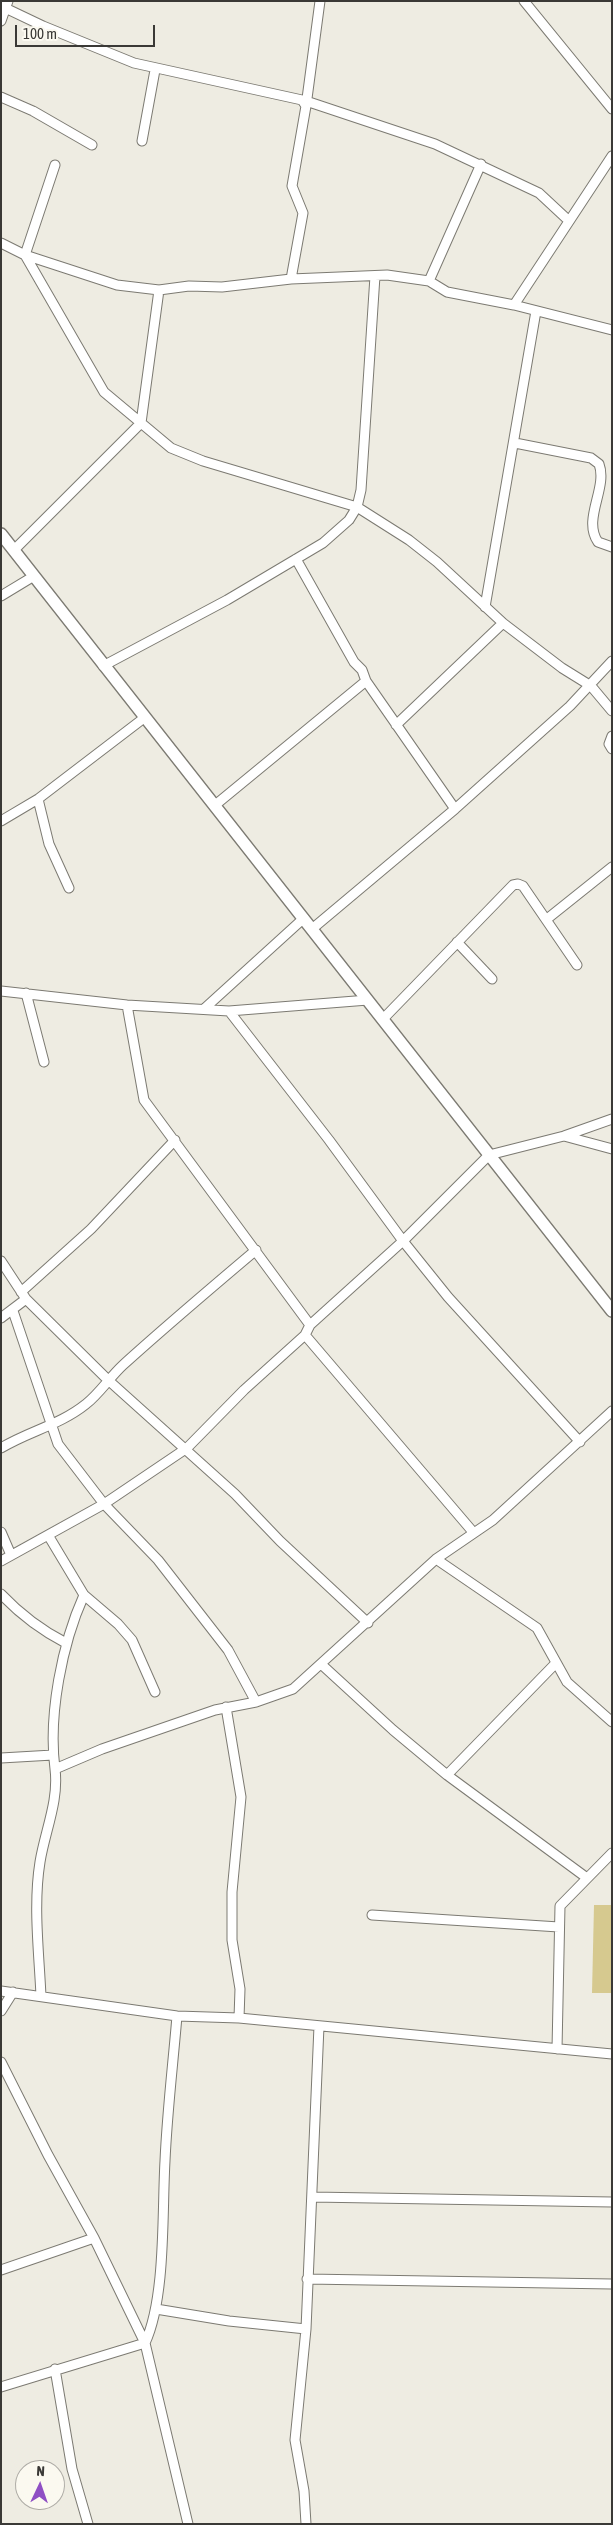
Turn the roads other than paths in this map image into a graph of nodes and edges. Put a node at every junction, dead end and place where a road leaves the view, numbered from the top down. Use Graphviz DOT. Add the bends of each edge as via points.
graph roads {
  1 [pos="320,1"];
  2 [pos="524,1"];
  3 [pos="5,5"];
  4 [pos="1,21"];
  5 [pos="156,70"];
  6 [pos="1,96"];
  7 [pos="306,104"];
  8 [pos="612,109"];
  9 [pos="142,141"];
  10 [pos="92,145"];
  11 [pos="612,156"];
  12 [pos="55,164"];
  13 [pos="481,164"];
  14 [pos="568,220"];
  15 [pos="1,243"];
  16 [pos="25,255"];
  17 [pos="375,276"];
  18 [pos="291,280"];
  19 [pos="429,281"];
  20 [pos="160,290"];
  21 [pos="514,305"];
  22 [pos="536,311"];
  23 [pos="612,330"];
  24 [pos="141,423"];
  25 [pos="515,443"];
  26 [pos="357,507"];
  27 [pos="1,534"];
  28 [pos="612,547"];
  29 [pos="14,550"];
  30 [pos="296,559"];
  31 [pos="34,576"];
  32 [pos="1,596"];
  33 [pos="485,607"];
  34 [pos="503,623"];
  35 [pos="612,661"];
  36 [pos="103,666"];
  37 [pos="366,681"];
  38 [pos="590,686"];
  39 [pos="612,711"];
  40 [pos="144,718"];
  41 [pos="396,725"];
  42 [pos="612,736"];
  43 [pos="612,749"];
  44 [pos="38,799"];
  45 [pos="214,806"];
  46 [pos="455,809"];
  47 [pos="1,821"];
  48 [pos="612,867"];
  49 [pos="69,888"];
  50 [pos="304,918"];
  51 [pos="547,919"];
  52 [pos="312,929"];
  53 [pos="457,942"];
  54 [pos="578,964"];
  55 [pos="492,979"];
  56 [pos="1,991"];
  57 [pos="26,993"];
  58 [pos="368,1000"];
  59 [pos="127,1005"];
  60 [pos="205,1008"];
  61 [pos="229,1011"];
  62 [pos="384,1018"];
  63 [pos="44,1062"];
  64 [pos="612,1119"];
  65 [pos="564,1136"];
  66 [pos="175,1140"];
  67 [pos="612,1149"];
  68 [pos="489,1155"];
  69 [pos="403,1241"];
  70 [pos="256,1250"];
  71 [pos="1,1261"];
  72 [pos="24,1296"];
  73 [pos="13,1311"];
  74 [pos="612,1311"];
  75 [pos="1,1318"];
  76 [pos="310,1325"];
  77 [pos="305,1335"];
  78 [pos="107,1379"];
  79 [pos="612,1411"];
  80 [pos="52,1425"];
  81 [pos="580,1442"];
  82 [pos="1,1448"];
  83 [pos="187,1448"];
  84 [pos="104,1504"];
  85 [pos="1,1532"];
  86 [pos="473,1532"];
  87 [pos="48,1535"];
  88 [pos="11,1555"];
  89 [pos="436,1559"];
  90 [pos="1,1561"];
  91 [pos="1,1594"];
  92 [pos="84,1595"];
  93 [pos="368,1623"];
  94 [pos="66,1643"];
  95 [pos="556,1663"];
  96 [pos="321,1664"];
  97 [pos="155,1692"];
  98 [pos="256,1702"];
  99 [pos="226,1706"];
  100 [pos="612,1722"];
  101 [pos="54,1755"];
  102 [pos="1,1758"];
  103 [pos="56,1769"];
  104 [pos="447,1775"];
  105 [pos="612,1853"];
  106 [pos="587,1878"];
  107 [pos="372,1915"];
  108 [pos="559,1927"];
  109 [pos="1,1991"];
  110 [pos="13,1992"];
  111 [pos="41,1996"];
  112 [pos="1,2011"];
  113 [pos="177,2016"];
  114 [pos="239,2018"];
  115 [pos="319,2026"];
  116 [pos="557,2049"];
  117 [pos="612,2054"];
  118 [pos="1,2062"];
  119 [pos="312,2197"];
  120 [pos="612,2202"];
  121 [pos="94,2238"];
  122 [pos="1,2270"];
  123 [pos="307,2279"];
  124 [pos="612,2284"];
  125 [pos="156,2309"];
  126 [pos="306,2329"];
  127 [pos="145,2343"];
  128 [pos="55,2369"];
  129 [pos="1,2387"];
  130 [pos="88,2524"];
  131 [pos="188,2524"];
  132 [pos="306,2524"];
  1 -- 7 [label="street"];
  2 -- 8 [label="street"];
  3 -- 4 [label="street"];
  3 -- 5 [label="street" via="43,26"];
  5 -- 7 [label="street" via="302,100"];
  5 -- 9 [label="street"];
  6 -- 10 [label="street"];
  7 -- 13 [label="street" via="435,144"];
  7 -- 18 [label="street" via="292,186 303,213"];
  11 -- 14 [label="street"];
  12 -- 16 [label="street"];
  13 -- 14 [label="street" via="539,192"];
  13 -- 19 [label="street"];
  14 -- 21 [label="street"];
  15 -- 16 [label="street"];
  16 -- 20 [label="street" via="117,284"];
  16 -- 24 [label="street" via="104,392"];
  17 -- 18 [label="street"];
  17 -- 19 [label="street"];
  17 -- 26 [label="street" via="361,490"];
  18 -- 20 [label="street"];
  19 -- 21 [label="street" via="447,292"];
  20 -- 24 [label="street"];
  21 -- 22 [label="street"];
  22 -- 23 [label="street"];
  22 -- 25 [label="street"];
  24 -- 26 [label="street" via="171,448 203,461"];
  24 -- 29 [label="street"];
  25 -- 28 [label="street" via="591,458 599,464 592,531 598,542"];
  25 -- 33 [label="street"];
  26 -- 30 [label="street" via="339,530"];
  26 -- 33 [label="street" via="409,540"];
  27 -- 29 [label="main road"];
  29 -- 31 [label="main road"];
  30 -- 36 [label="street"];
  30 -- 37 [label="street"];
  31 -- 32 [label="street"];
  31 -- 36 [label="main road"];
  33 -- 34 [label="street"];
  34 -- 38 [label="street"];
  34 -- 41 [label="street"];
  35 -- 38 [label="street"];
  36 -- 40 [label="main road"];
  37 -- 41 [label="street"];
  37 -- 45 [label="street"];
  38 -- 39 [label="street"];
  38 -- 46 [label="street"];
  40 -- 44 [label="street"];
  40 -- 45 [label="main road"];
  41 -- 46 [label="street"];
  42 -- 43 [label="street" via="609,744"];
  44 -- 47 [label="street"];
  44 -- 49 [label="street" via="49,844"];
  45 -- 50 [label="main road"];
  46 -- 52 [label="street"];
  48 -- 51 [label="street"];
  50 -- 52 [label="main road"];
  50 -- 60 [label="street"];
  51 -- 53 [label="street" via="523,886 513,885"];
  51 -- 54 [label="street"];
  52 -- 58 [label="main road"];
  53 -- 55 [label="street"];
  53 -- 62 [label="street"];
  56 -- 57 [label="street"];
  57 -- 59 [label="street"];
  57 -- 63 [label="street"];
  58 -- 61 [label="street"];
  58 -- 62 [label="main road"];
  59 -- 60 [label="street"];
  59 -- 66 [label="street" via="144,1100"];
  60 -- 61 [label="street"];
  61 -- 69 [label="street"];
  62 -- 68 [label="main road"];
  64 -- 65 [label="street"];
  65 -- 67 [label="street"];
  65 -- 68 [label="street"];
  66 -- 70 [label="street"];
  66 -- 72 [label="street"];
  68 -- 69 [label="street"];
  68 -- 74 [label="main road"];
  69 -- 76 [label="street"];
  69 -- 81 [label="street" via="448,1297"];
  70 -- 76 [label="street"];
  70 -- 78 [label="street"];
  71 -- 72 [label="street"];
  72 -- 73 [label="street"];
  72 -- 78 [label="street"];
  73 -- 75 [label="street"];
  73 -- 80 [label="street"];
  76 -- 77 [label="street"];
  77 -- 83 [label="street"];
  77 -- 86 [label="street"];
  78 -- 80 [label="street" via="88,1403"];
  78 -- 83 [label="street"];
  79 -- 81 [label="street"];
  80 -- 82 [label="street" via="22,1435"];
  80 -- 84 [label="street" via="58,1444"];
  81 -- 86 [label="street" via="494,1520"];
  83 -- 84 [label="street"];
  83 -- 93 [label="street"];
  84 -- 87 [label="street"];
  84 -- 98 [label="street" via="158,1560 228,1650"];
  85 -- 88 [label="street"];
  86 -- 89 [label="street"];
  87 -- 88 [label="street"];
  87 -- 92 [label="street"];
  88 -- 90 [label="street"];
  89 -- 93 [label="street"];
  89 -- 95 [label="street" via="536,1628"];
  91 -- 94 [label="street" via="44,1631"];
  92 -- 94 [label="street" via="71,1622"];
  92 -- 97 [label="street" via="132,1640"];
  93 -- 96 [label="street"];
  94 -- 101 [label="street" via="59,1673"];
  95 -- 100 [label="street" via="567,1682"];
  95 -- 104 [label="street"];
  96 -- 98 [label="street" via="293,1689"];
  96 -- 104 [label="street"];
  98 -- 99 [label="street"];
  99 -- 103 [label="street" via="102,1749"];
  99 -- 114 [label="street" via="241,1797 232,1892 232,1940 240,1989"];
  101 -- 102 [label="street"];
  101 -- 103 [label="street"];
  103 -- 111 [label="street" via="57,1786 39,1863"];
  104 -- 106 [label="street"];
  105 -- 106 [label="street"];
  106 -- 108 [label="street" via="560,1906"];
  107 -- 108 [label="street"];
  108 -- 116 [label="street"];
  109 -- 110 [label="street"];
  110 -- 111 [label="street"];
  110 -- 112 [label="street"];
  111 -- 113 [label="street"];
  113 -- 114 [label="street"];
  113 -- 125 [label="street" via="166,2133"];
  114 -- 115 [label="street"];
  115 -- 116 [label="street"];
  115 -- 119 [label="street"];
  116 -- 117 [label="street"];
  118 -- 121 [label="street"];
  119 -- 120 [label="street"];
  119 -- 123 [label="street"];
  121 -- 122 [label="street"];
  121 -- 127 [label="street"];
  123 -- 124 [label="street"];
  123 -- 126 [label="street"];
  125 -- 126 [label="street"];
  125 -- 127 [label="street"];
  126 -- 132 [label="street" via="295,2440"];
  127 -- 128 [label="street"];
  127 -- 131 [label="street"];
  128 -- 129 [label="street"];
  128 -- 130 [label="street" via="72,2469"];
}
